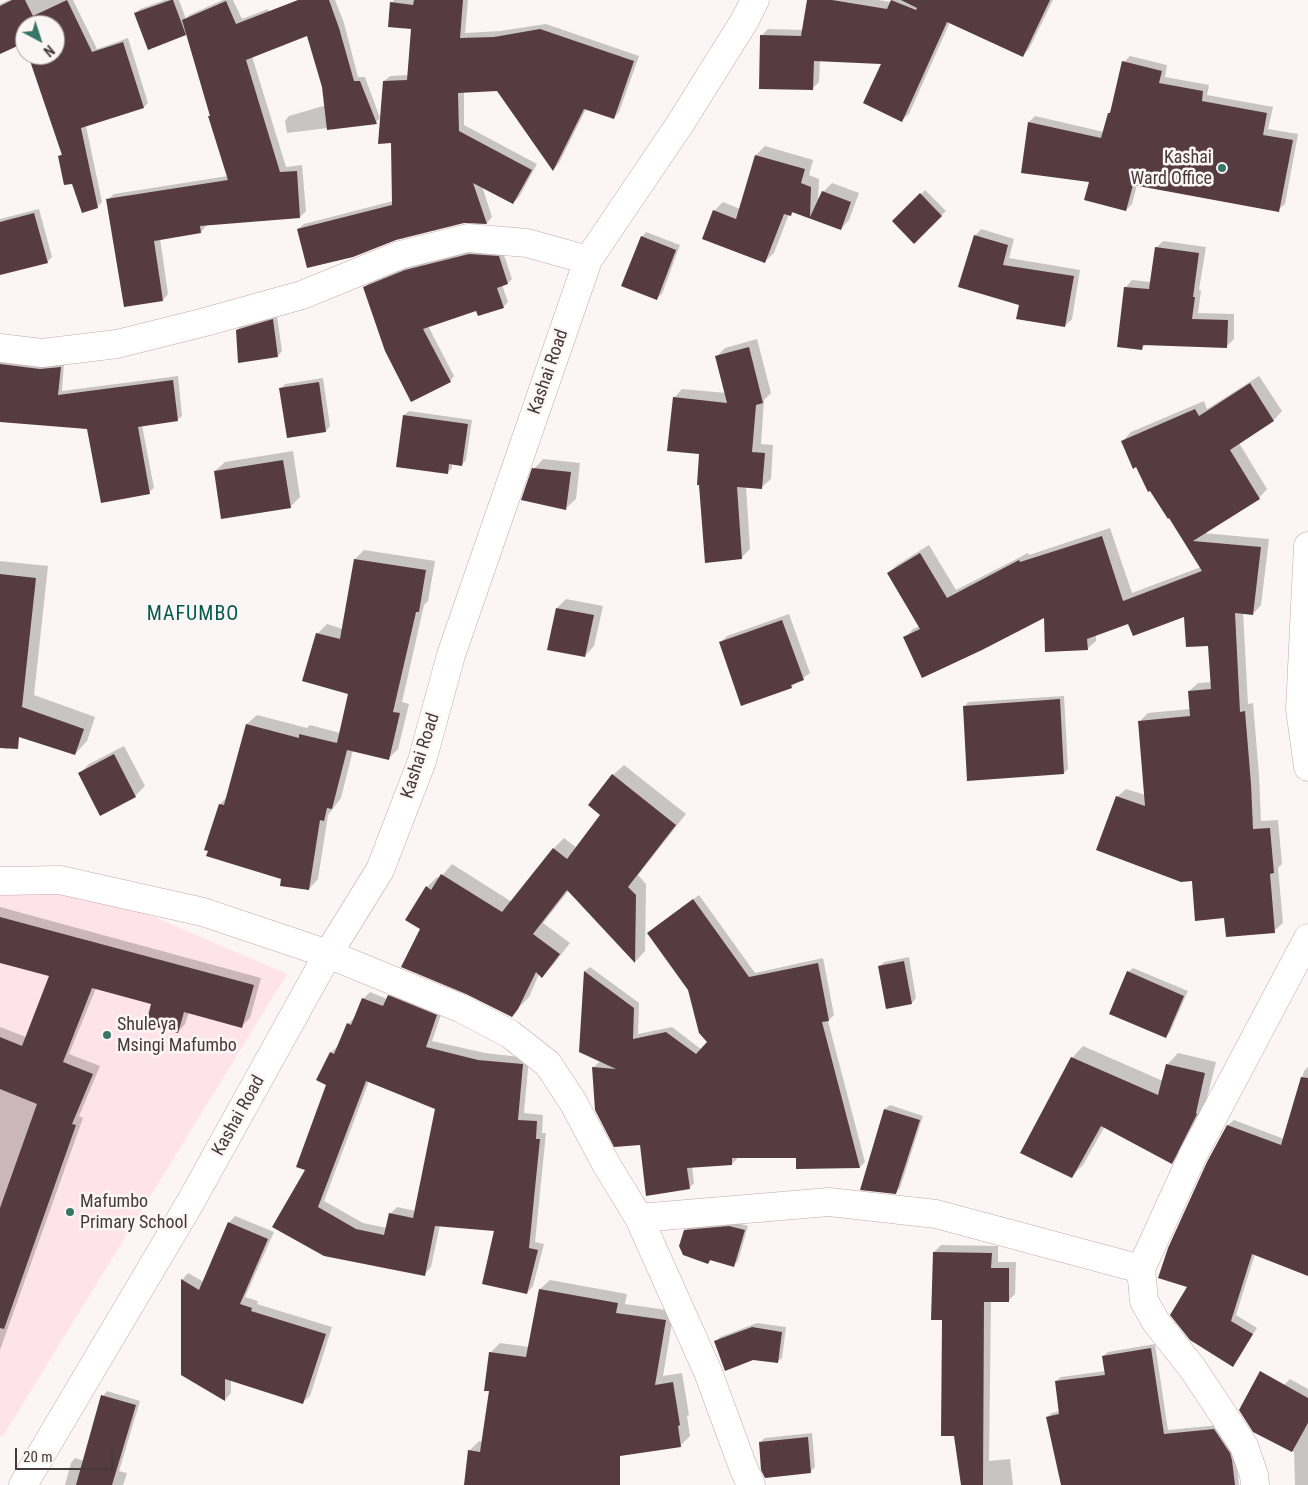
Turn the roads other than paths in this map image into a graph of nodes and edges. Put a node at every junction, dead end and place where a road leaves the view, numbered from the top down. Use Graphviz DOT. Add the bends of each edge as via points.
graph roads {
  1 [pos="755,0"];
  2 [pos="588,260"];
  3 [pos="0,348"];
  4 [pos="1308,546"];
  5 [pos="1308,767"];
  6 [pos="0,881"];
  7 [pos="1308,938"];
  8 [pos="328,954"];
  9 [pos="639,1218"];
  10 [pos="1141,1269"];
  11 [pos="23,1485"];
  12 [pos="751,1485"];
  13 [pos="1254,1485"];
  1 -- 2 [label="street, Kashai Road" via="680,124"];
  2 -- 3 [label="street" via="527,243 468,238 400,254 302,295 117,344 42,353"];
  2 -- 8 [label="street, Kashai Road" via="451,655 422,761 380,870"];
  4 -- 5 [label="street" via="1300,709"];
  6 -- 8 [label="street" via="60,880 203,912"];
  7 -- 10 [label="street" via="1193,1155"];
  8 -- 9 [label="street" via="460,1008 510,1034 548,1064"];
  8 -- 11 [label="street, Kashai Road" via="190,1204"];
  9 -- 10 [label="street" via="828,1202 936,1214"];
  9 -- 12 [label="street" via="708,1372"];
  10 -- 13 [label="street" via="1144,1301 1244,1446"];
}
